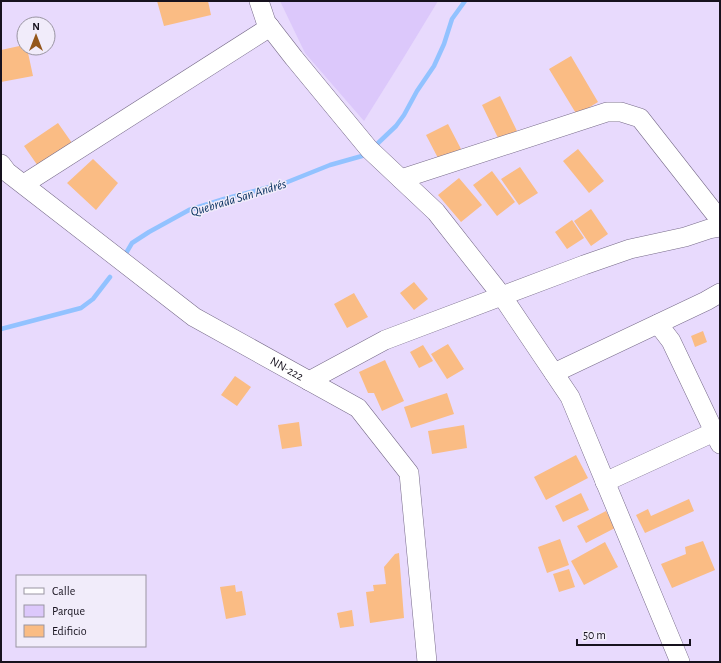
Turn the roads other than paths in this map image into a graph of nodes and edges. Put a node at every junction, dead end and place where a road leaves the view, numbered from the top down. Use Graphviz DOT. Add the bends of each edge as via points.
graph roads {
  1 [pos="259,1"];
  2 [pos="270,27"];
  3 [pos="1,164"];
  4 [pos="402,179"];
  5 [pos="24,184"];
  6 [pos="720,220"];
  7 [pos="720,227"];
  8 [pos="720,292"];
  9 [pos="502,296"];
  10 [pos="658,324"];
  11 [pos="554,373"];
  12 [pos="309,381"];
  13 [pos="717,438"];
  14 [pos="605,482"];
  15 [pos="427,662"];
  16 [pos="680,662"];
  1 -- 2 [label="street"];
  2 -- 4 [label="street" via="369,148"];
  2 -- 5 [label="street"];
  3 -- 5 [label="street, NN-222" via="7,172"];
  4 -- 6 [label="street" via="607,112 621,112 640,118"];
  4 -- 9 [label="street" via="436,212"];
  5 -- 12 [label="street, NN-222" via="194,316"];
  7 -- 9 [label="street" via="630,249"];
  8 -- 10 [label="street"];
  9 -- 11 [label="street"];
  9 -- 12 [label="street" via="385,340"];
  10 -- 11 [label="street"];
  10 -- 13 [label="street" via="671,341"];
  11 -- 14 [label="street" via="570,397"];
  12 -- 15 [label="street, NN-222" via="358,408 409,473"];
  13 -- 14 [label="street"];
  14 -- 16 [label="street"];
}
